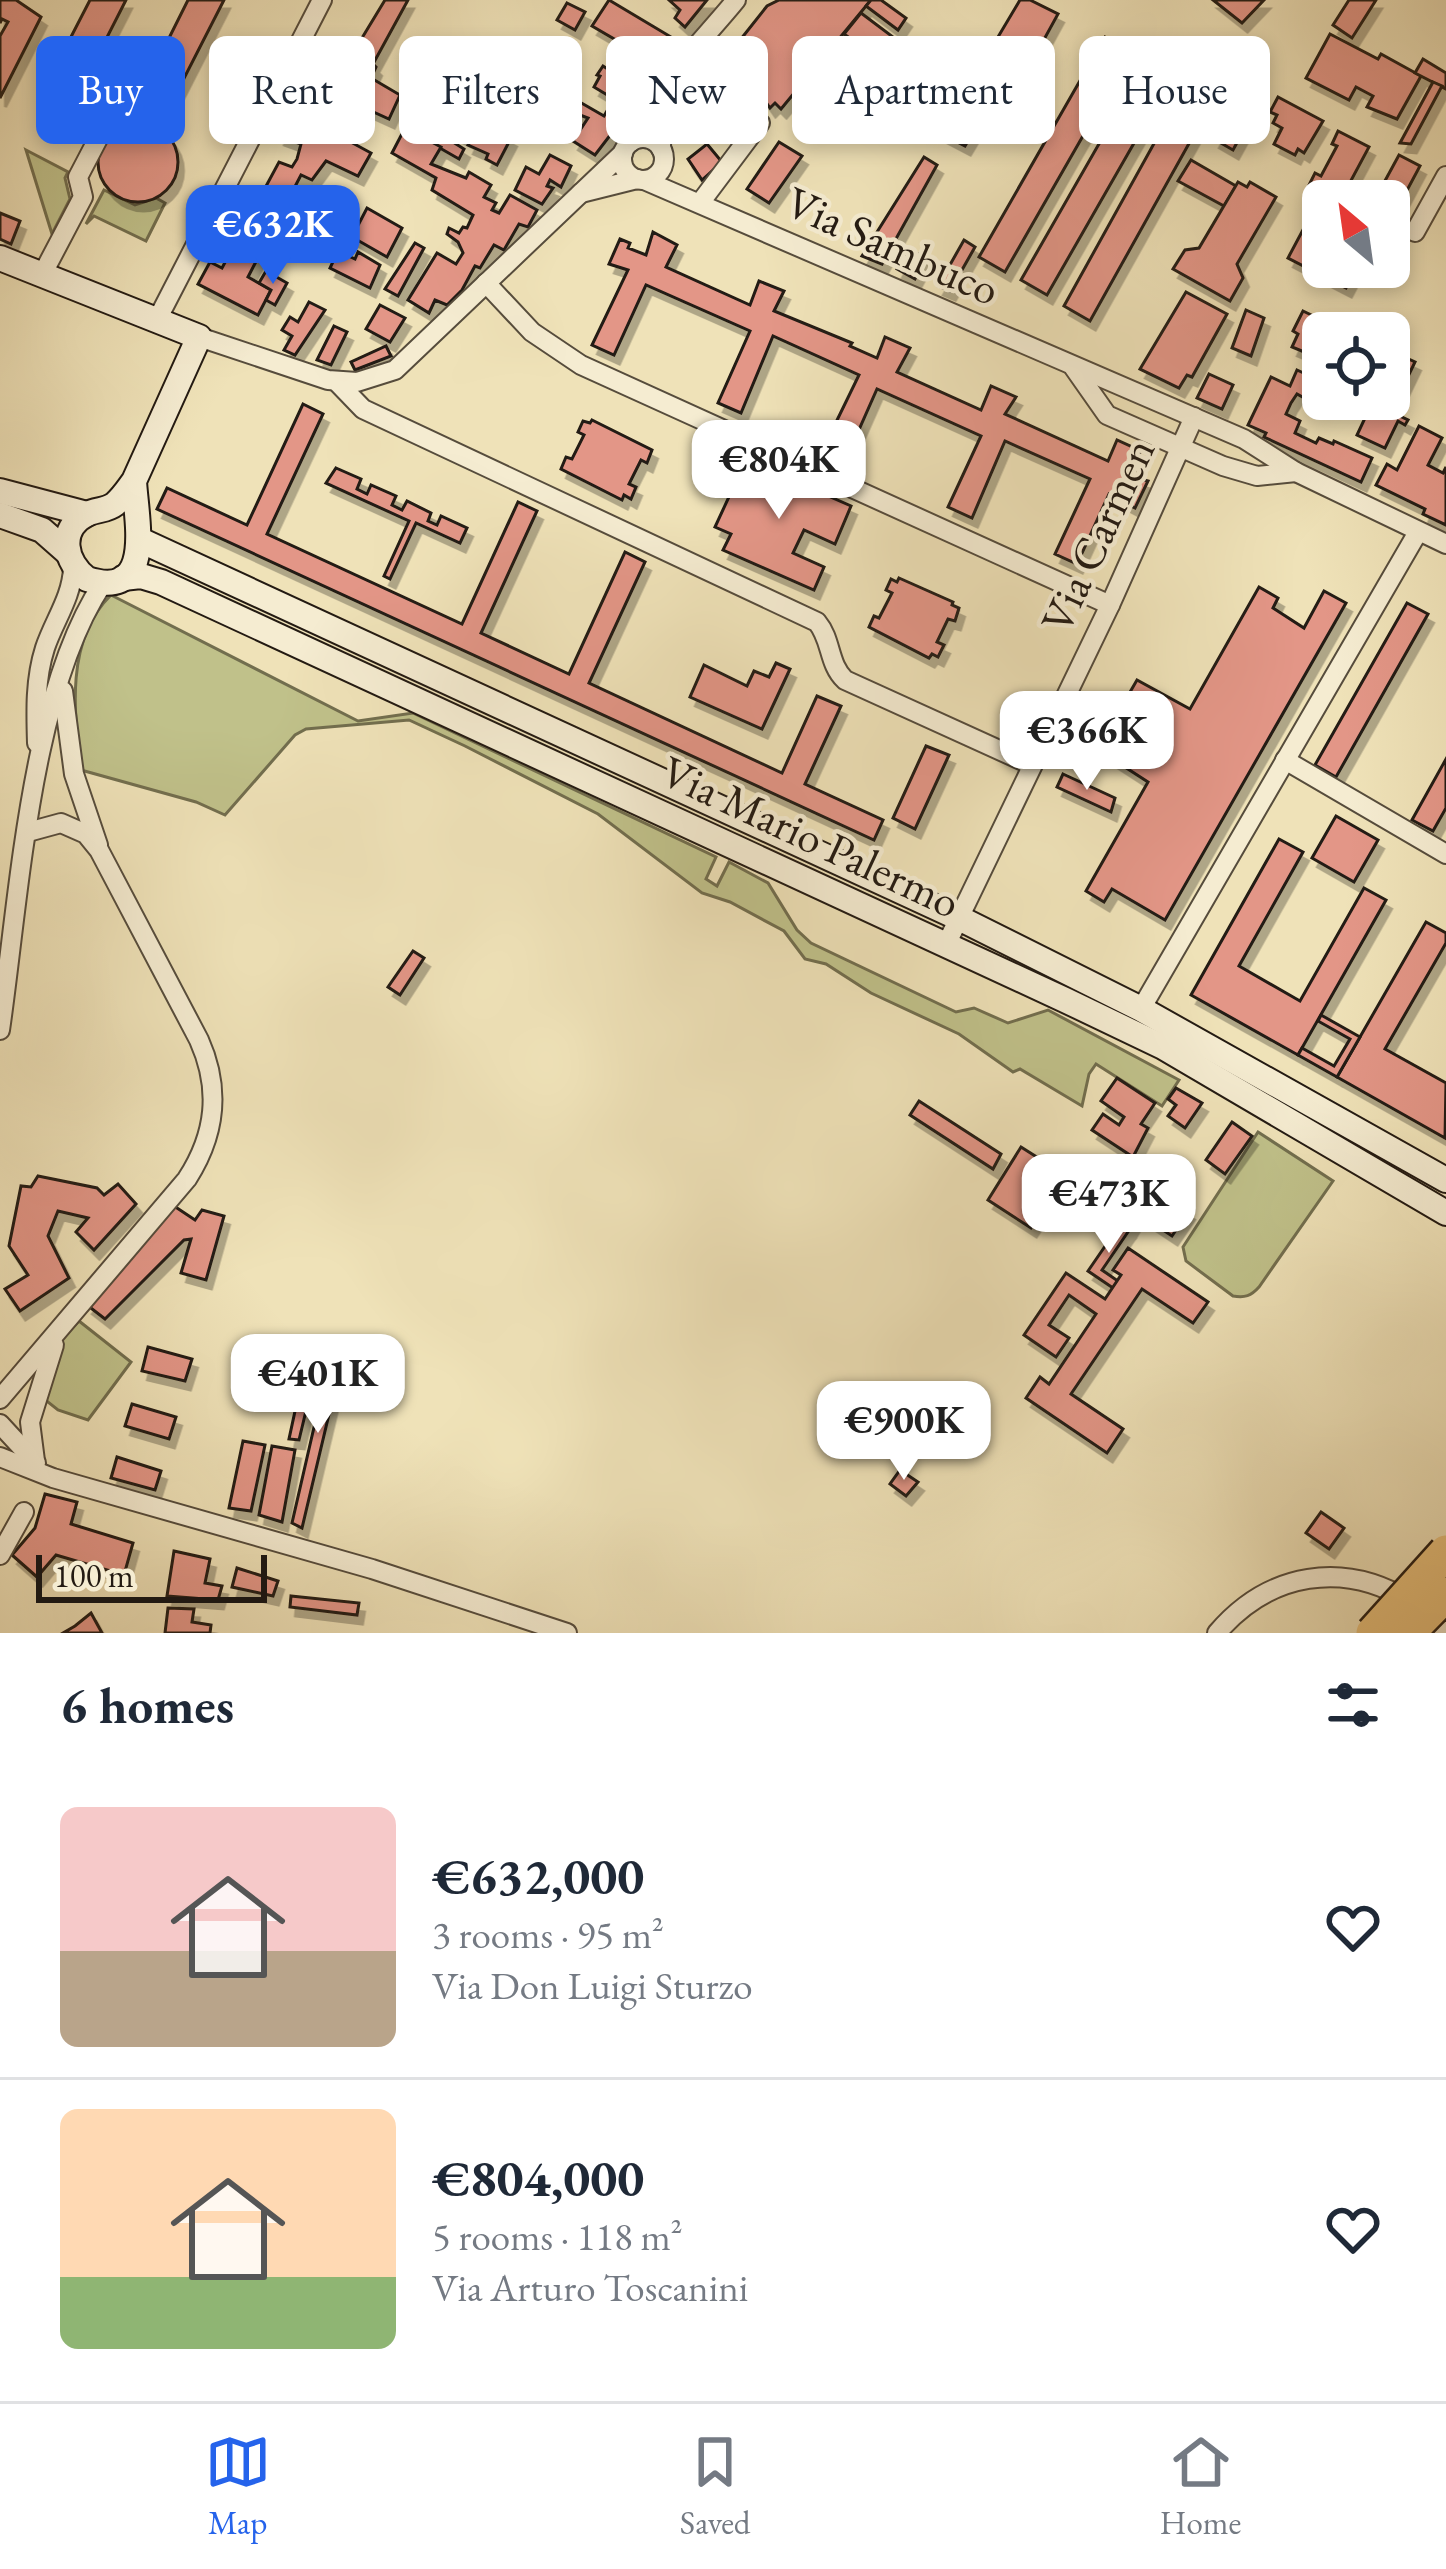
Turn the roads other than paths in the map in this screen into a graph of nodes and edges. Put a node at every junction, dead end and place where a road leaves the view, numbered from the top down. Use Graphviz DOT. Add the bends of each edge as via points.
graph roads {
  1 [pos="322,0"];
  2 [pos="736,0"];
  3 [pos="707,36"];
  4 [pos="95,144"];
  5 [pos="628,144"];
  6 [pos="662,144"];
  7 [pos="741,144"];
  8 [pos="627,147"];
  9 [pos="662,156"];
  10 [pos="1446,176"];
  11 [pos="640,179"];
  12 [pos="577,194"];
  13 [pos="690,199"];
  14 [pos="1414,232"];
  15 [pos="0,258"];
  16 [pos="42,275"];
  17 [pos="486,283"];
  18 [pos="157,320"];
  19 [pos="199,337"];
  20 [pos="1074,368"];
  21 [pos="336,381"];
  22 [pos="1194,417"];
  23 [pos="1180,447"];
  24 [pos="1296,472"];
  25 [pos="134,481"];
  26 [pos="0,491"];
  27 [pos="93,512"];
  28 [pos="8,522"];
  29 [pos="1418,532"];
  30 [pos="138,535"];
  31 [pos="1446,544"];
  32 [pos="70,560"];
  33 [pos="113,581"];
  34 [pos="1110,605"];
  35 [pos="62,677"];
  36 [pos="1285,760"];
  37 [pos="1032,765"];
  38 [pos="37,766"];
  39 [pos="28,832"];
  40 [pos="99,850"];
  41 [pos="1446,854"];
  42 [pos="959,918"];
  43 [pos="946,945"];
  44 [pos="1141,1009"];
  45 [pos="0,1030"];
  46 [pos="1446,1180"];
  47 [pos="1446,1213"];
  48 [pos="58,1333"];
  49 [pos="8,1382"];
  50 [pos="0,1400"];
  51 [pos="0,1424"];
  52 [pos="0,1457"];
  53 [pos="35,1461"];
  54 [pos="53,1478"];
  55 [pos="23,1512"];
  56 [pos="1446,1552"];
  57 [pos="0,1555"];
  58 [pos="1442,1616"];
  59 [pos="567,1633"];
  60 [pos="1217,1633"];
  61 [pos="1372,1633"];
  62 [pos="1408,1633"];
  1 -- 18 [label="street"];
  2 -- 3 [label="street"];
  4 -- 16 [label="street" via="78,177 82,197"];
  5 -- 8 [label="street"];
  6 -- 9 [label="street"];
  7 -- 13 [label="street"];
  8 -- 9 [label="street" via="651,140"];
  8 -- 11 [label="street" via="626,172"];
  8 -- 12 [label="street"];
  9 -- 11 [label="street" via="657,174"];
  9 -- 13 [label="street"];
  10 -- 14 [label="street"];
  11 -- 12 [label="street"];
  11 -- 13 [label="street, Via Sambuco"];
  12 -- 17 [label="street"];
  13 -- 20 [label="street, Via Sambuco"];
  15 -- 16 [label="street"];
  16 -- 18 [label="street"];
  17 -- 21 [label="street" via="395,370"];
  17 -- 34 [label="street" via="532,332 581,365"];
  18 -- 19 [label="street"];
  19 -- 21 [label="street"];
  19 -- 25 [label="street"];
  20 -- 22 [label="street, Via Sambuco"];
  20 -- 23 [label="street, Via Sambuco" via="1107,415"];
  21 -- 37 [label="street" via="363,409 817,622 845,680"];
  22 -- 23 [label="street, Via Carmen"];
  22 -- 24 [label="street, Via Sambuco"];
  23 -- 24 [label="street, Via Sambuco" via="1257,476"];
  23 -- 34 [label="street, Via Carmen"];
  24 -- 29 [label="street, Via Sambuco"];
  25 -- 27 [label="street" via="119,500"];
  25 -- 30 [label="street"];
  26 -- 27 [label="street"];
  27 -- 30 [label="street" via="122,515"];
  27 -- 32 [label="street" via="70,531"];
  28 -- 32 [label="street" via="42,530"];
  29 -- 31 [label="street, Via Sambuco"];
  29 -- 36 [label="street"];
  30 -- 33 [label="street" via="137,562"];
  30 -- 42 [label="street, Via Mario Palermo"];
  32 -- 33 [label="street" via="86,579"];
  32 -- 38 [label="street" via="70,590 36,693"];
  33 -- 35 [label="street" via="77,627"];
  33 -- 43 [label="street, Via Mario Palermo" via="161,582"];
  34 -- 37 [label="street, Via Carmen"];
  35 -- 38 [label="street"];
  35 -- 40 [label="street" via="74,774"];
  36 -- 41 [label="street"];
  36 -- 44 [label="street"];
  37 -- 42 [label="street, Via Carmen"];
  38 -- 39 [label="street"];
  39 -- 40 [label="street" via="61,823"];
  39 -- 45 [label="street"];
  40 -- 48 [label="street" via="208,1059 214,1102 208,1140 187,1179"];
  42 -- 43 [label="street, Via Carmen"];
  42 -- 44 [label="street, Via Mario Palermo"];
  43 -- 47 [label="street, Via Mario Palermo" via="1163,1047"];
  44 -- 46 [label="street, Via Mario Palermo"];
  48 -- 49 [label="street"];
  48 -- 53 [label="street" via="30,1422"];
  49 -- 50 [label="street"];
  51 -- 53 [label="street"];
  52 -- 54 [label="street"];
  53 -- 54 [label="street"];
  54 -- 59 [label="street"];
  55 -- 57 [label="street"];
  56 -- 61 [label="highway, bridge"];
  58 -- 60 [label="street" via="1390,1589 1312,1576 1259,1595"];
  58 -- 62 [label="highway, bridge"];
}
